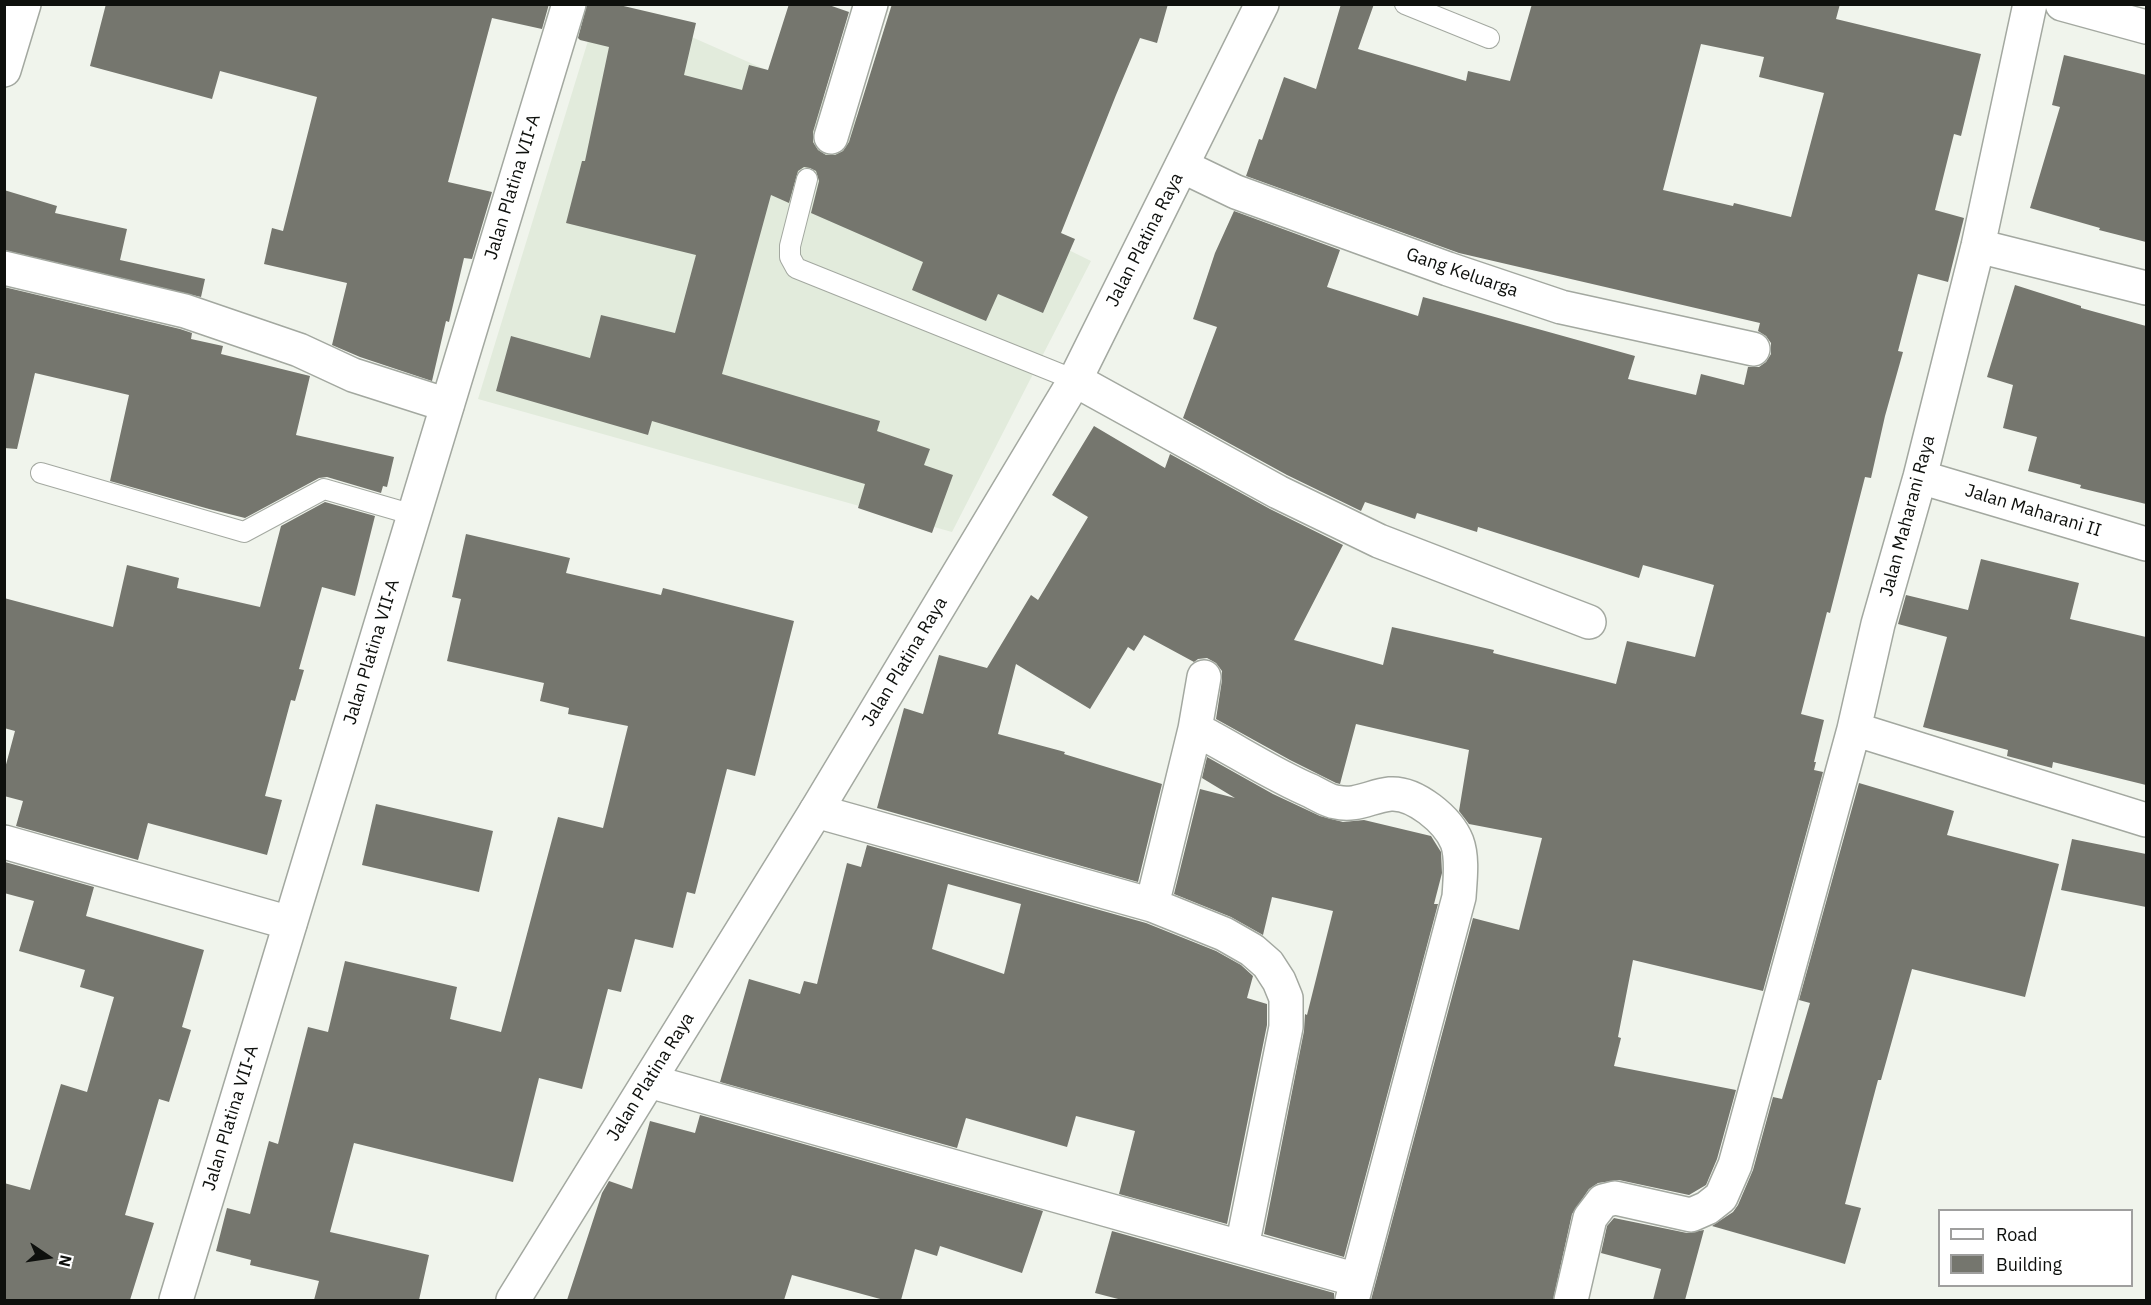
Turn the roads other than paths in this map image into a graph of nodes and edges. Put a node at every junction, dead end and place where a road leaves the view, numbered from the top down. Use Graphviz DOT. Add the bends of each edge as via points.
graph roads {
  1 [pos="24,4"];
  2 [pos="568,4"];
  3 [pos="871,4"];
  4 [pos="1262,4"];
  5 [pos="1405,4"];
  6 [pos="2030,4"];
  7 [pos="2062,4"];
  8 [pos="2146,27"];
  9 [pos="1489,38"];
  10 [pos="4,70"];
  11 [pos="831,137"];
  12 [pos="1182,166"];
  13 [pos="807,178"];
  14 [pos="1978,246"];
  15 [pos="4,268"];
  16 [pos="2146,288"];
  17 [pos="1753,349"];
  18 [pos="1075,380"];
  19 [pos="447,405"];
  20 [pos="41,472"];
  21 [pos="1920,477"];
  22 [pos="414,515"];
  23 [pos="2146,544"];
  24 [pos="1589,622"];
  25 [pos="1204,677"];
  26 [pos="1195,729"];
  27 [pos="1854,729"];
  28 [pos="816,811"];
  29 [pos="2146,820"];
  30 [pos="4,842"];
  31 [pos="1152,904"];
  32 [pos="290,923"];
  33 [pos="649,1081"];
  34 [pos="1242,1247"];
  35 [pos="1354,1290"];
  36 [pos="176,1300"];
  37 [pos="513,1300"];
  38 [pos="1571,1300"];
  1 -- 10 [label="street"];
  2 -- 19 [label="street, Jalan Platina VII-A"];
  3 -- 11 [label="street"];
  4 -- 12 [label="street, Jalan Platina Raya"];
  5 -- 9 [label="lane"];
  6 -- 14 [label="street, Jalan Maharani Raya"];
  7 -- 8 [label="street"];
  12 -- 17 [label="street, Gang Keluarga" via="1236,192 1561,307"];
  12 -- 18 [label="street, Jalan Platina Raya"];
  13 -- 18 [label="lane" via="790,246 796,268"];
  14 -- 16 [label="street"];
  14 -- 21 [label="street, Jalan Maharani Raya"];
  15 -- 19 [label="street" via="185,311 299,350 353,375"];
  18 -- 24 [label="street" via="1278,492 1379,541"];
  18 -- 28 [label="street, Jalan Platina Raya"];
  19 -- 22 [label="street, Jalan Platina VII-A"];
  20 -- 22 [label="lane" via="244,532 324,489"];
  21 -- 23 [label="street, Jalan Maharani II"];
  21 -- 27 [label="street, Jalan Maharani Raya" via="1878,624"];
  22 -- 32 [label="street, Jalan Platina VII-A"];
  25 -- 26 [label="street"];
  26 -- 31 [label="street"];
  26 -- 35 [label="street" via="1285,780 1336,802 1357,804 1391,794 1417,801 1441,818 1457,843 1459,897"];
  27 -- 29 [label="street"];
  27 -- 38 [label="street, Jalan Maharani Raya" via="1735,1165 1721,1197 1691,1215 1616,1198 1603,1201 1590,1218"];
  28 -- 31 [label="street"];
  28 -- 33 [label="street, Jalan Platina Raya"];
  30 -- 32 [label="street"];
  31 -- 34 [label="street" via="1252,950 1268,964 1286,999 1287,1027"];
  32 -- 36 [label="street, Jalan Platina VII-A"];
  33 -- 34 [label="street"];
  33 -- 37 [label="street, Jalan Platina Raya"];
  34 -- 35 [label="street"];
}
